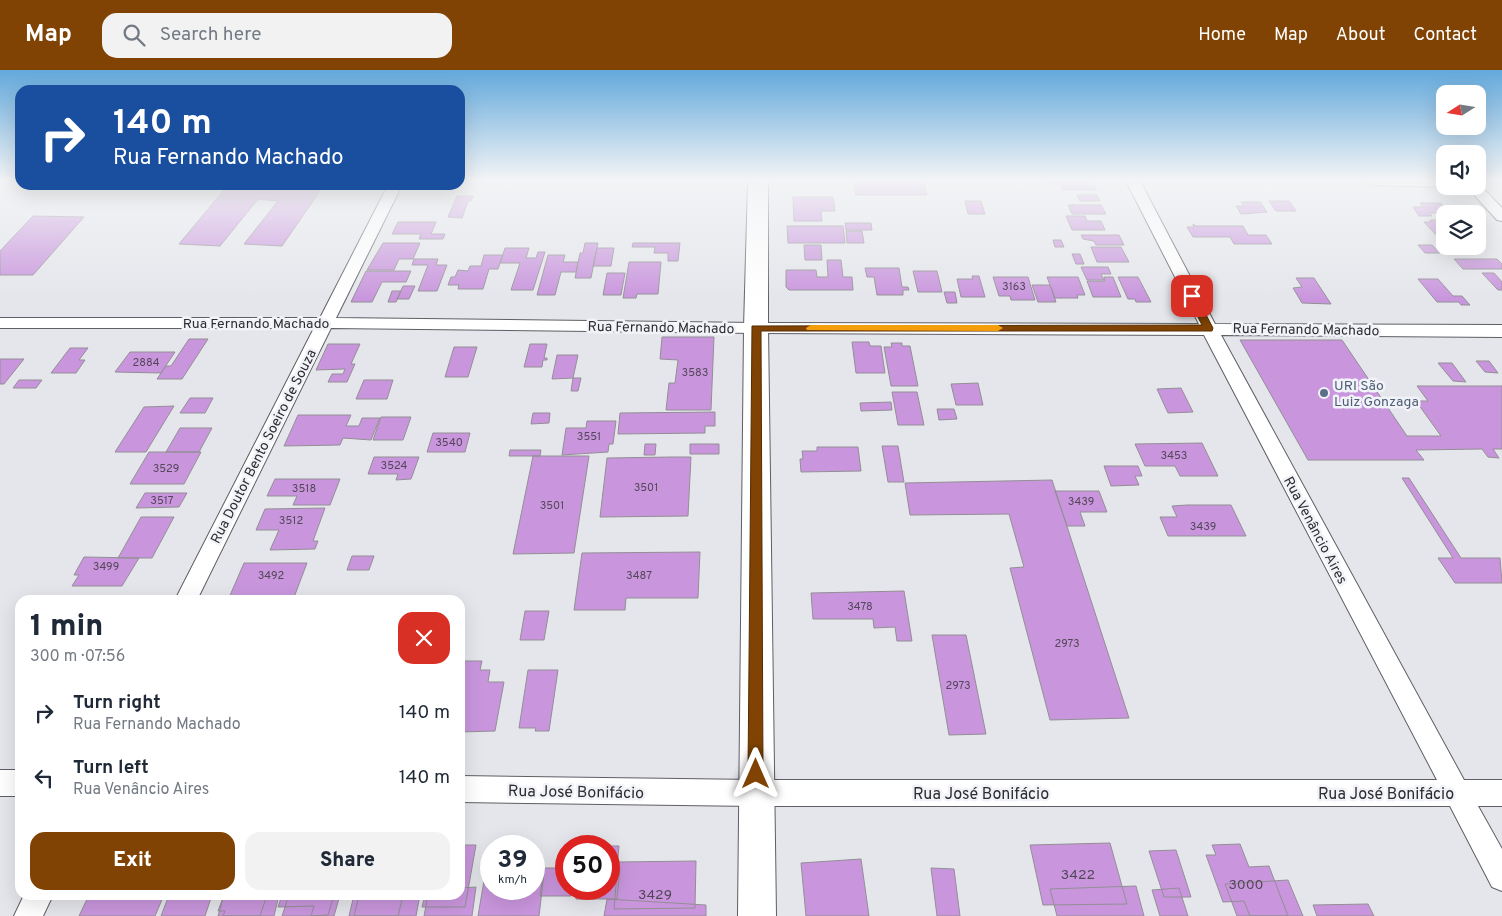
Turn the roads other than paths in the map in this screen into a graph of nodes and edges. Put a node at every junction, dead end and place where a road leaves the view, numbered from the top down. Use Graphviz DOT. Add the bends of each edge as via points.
graph roads {
  1 [pos="377,220"];
  2 [pos="757,220"];
  3 [pos="1153,220"];
  4 [pos="0,323"];
  5 [pos="325,323"];
  6 [pos="756,328"];
  7 [pos="1209,328"];
  8 [pos="1502,331"];
  9 [pos="189,595"];
  10 [pos="0,783"];
  11 [pos="15,783"];
  12 [pos="465,789"];
  13 [pos="1456,793"];
  14 [pos="1502,793"];
  15 [pos="756,794"];
  16 [pos="1502,877"];
  17 [pos="36,900"];
  18 [pos="28,916"];
  19 [pos="757,916"];
  1 -- 5 [label="street, Rua Doutor Bento Soeiro de Souza"];
  2 -- 6 [label="main road"];
  3 -- 7 [label="street, Rua Venâncio Aires"];
  4 -- 5 [label="street, Rua Fernando Machado"];
  5 -- 6 [label="street, Rua Fernando Machado"];
  5 -- 9 [label="street, Rua Doutor Bento Soeiro de Souza"];
  6 -- 7 [label="street, Rua Fernando Machado"];
  6 -- 15 [label="main road"];
  7 -- 8 [label="street, Rua Fernando Machado"];
  7 -- 13 [label="street, Rua Venâncio Aires"];
  10 -- 11 [label="street"];
  12 -- 15 [label="street, Rua José Bonifácio"];
  13 -- 14 [label="street, Rua José Bonifácio"];
  13 -- 15 [label="street, Rua José Bonifácio"];
  13 -- 16 [label="street, Rua Venâncio Aires"];
  15 -- 19 [label="main road"];
  17 -- 18 [label="street"];
}
